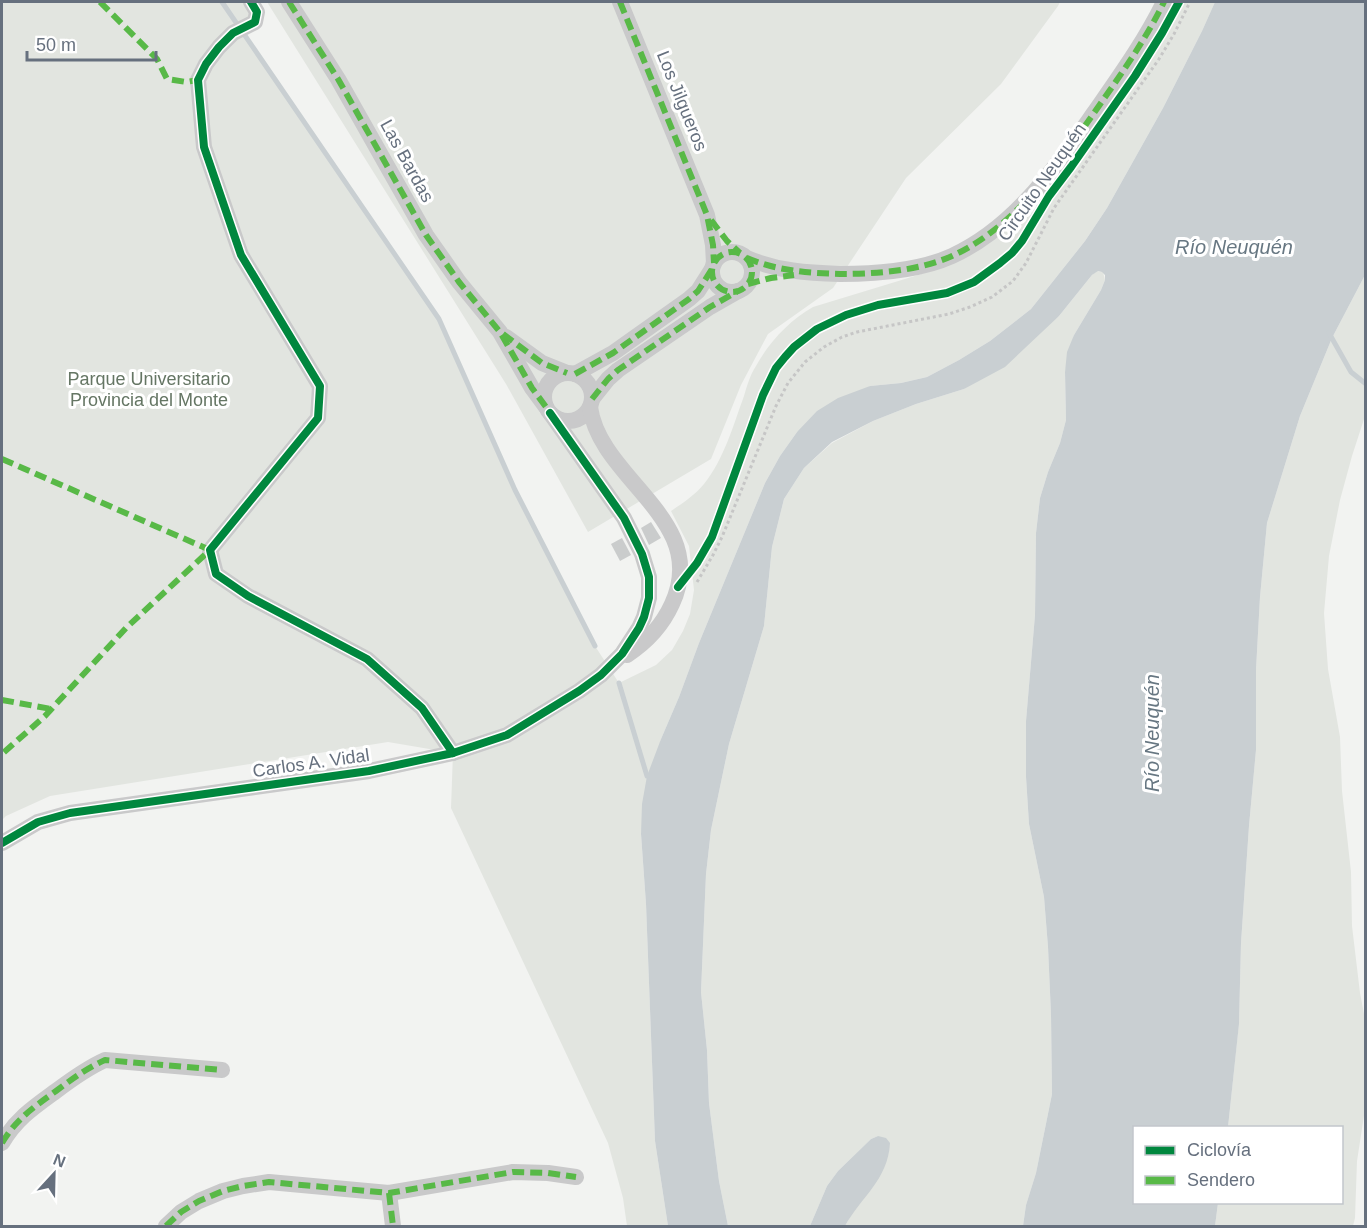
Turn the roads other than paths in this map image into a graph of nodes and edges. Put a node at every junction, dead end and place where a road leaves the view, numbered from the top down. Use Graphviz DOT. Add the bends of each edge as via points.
graph roads {
  1 [pos="251,2"];
  2 [pos="289,2"];
  3 [pos="620,2"];
  4 [pos="1164,2"];
  5 [pos="707,215"];
  6 [pos="744,255"];
  7 [pos="713,266"];
  8 [pos="812,273"];
  9 [pos="743,288"];
  10 [pos="500,332"];
  11 [pos="571,373"];
  12 [pos="591,403"];
  13 [pos="548,410"];
  14 [pos="609,668"];
  15 [pos="453,753"];
  16 [pos="2,843"];
  17 [pos="222,1070"];
  18 [pos="2,1143"];
  19 [pos="576,1177"];
  20 [pos="389,1193"];
  21 [pos="166,1227"];
  22 [pos="393,1227"];
  1 -- 15 [label="street" via="257,12 255,22 233,33 219,47 198,80 204,147 242,255 320,386 318,418 210,550 216,574 248,596 368,658 422,708"];
  2 -- 10 [label="street, Las Bardas" via="338,79 426,235"];
  3 -- 5 [label="street, Los Jilgueros"];
  4 -- 8 [label="street" via="1130,61 1055,167 995,228 971,245 930,264 879,272"];
  5 -- 6 [label="street, Los Jilgueros"];
  5 -- 7 [label="street, Los Jilgueros" via="714,245"];
  6 -- 7 [label="street" via="734,251 722,254"];
  6 -- 8 [label="street" via="770,267"];
  6 -- 9 [label="street" via="753,273"];
  7 -- 9 [label="street" via="714,282 724,291"];
  7 -- 11 [label="street" via="689,299 613,353"];
  8 -- 9 [label="street" via="771,278"];
  9 -- 12 [label="street" via="618,370"];
  10 -- 11 [label="street, Las Bardas" via="542,363"];
  10 -- 13 [label="street, Las Bardas"];
  11 -- 12 [label="street, Las Bardas" via="588,383"];
  11 -- 13 [label="street" via="559,375 546,385 544,400"];
  12 -- 13 [label="street" via="585,413 572,420 557,418"];
  12 -- 14 [label="street, Las Bardas" via="595,429 604,445 660,516 680,560 674,598 656,631"];
  13 -- 14 [label="street, Las Bardas" via="620,511 646,566 650,588 644,618"];
  14 -- 15 [label="street, Carlos A. Vidal" via="516,730"];
  15 -- 16 [label="street, Carlos A. Vidal" via="369,771 70,813 38,822"];
  17 -- 18 [label="street" via="105,1060 89,1067 24,1114"];
  19 -- 20 [label="street" via="513,1172"];
  20 -- 21 [label="street" via="269,1182 223,1191 199,1201"];
  20 -- 22 [label="street"];
}
